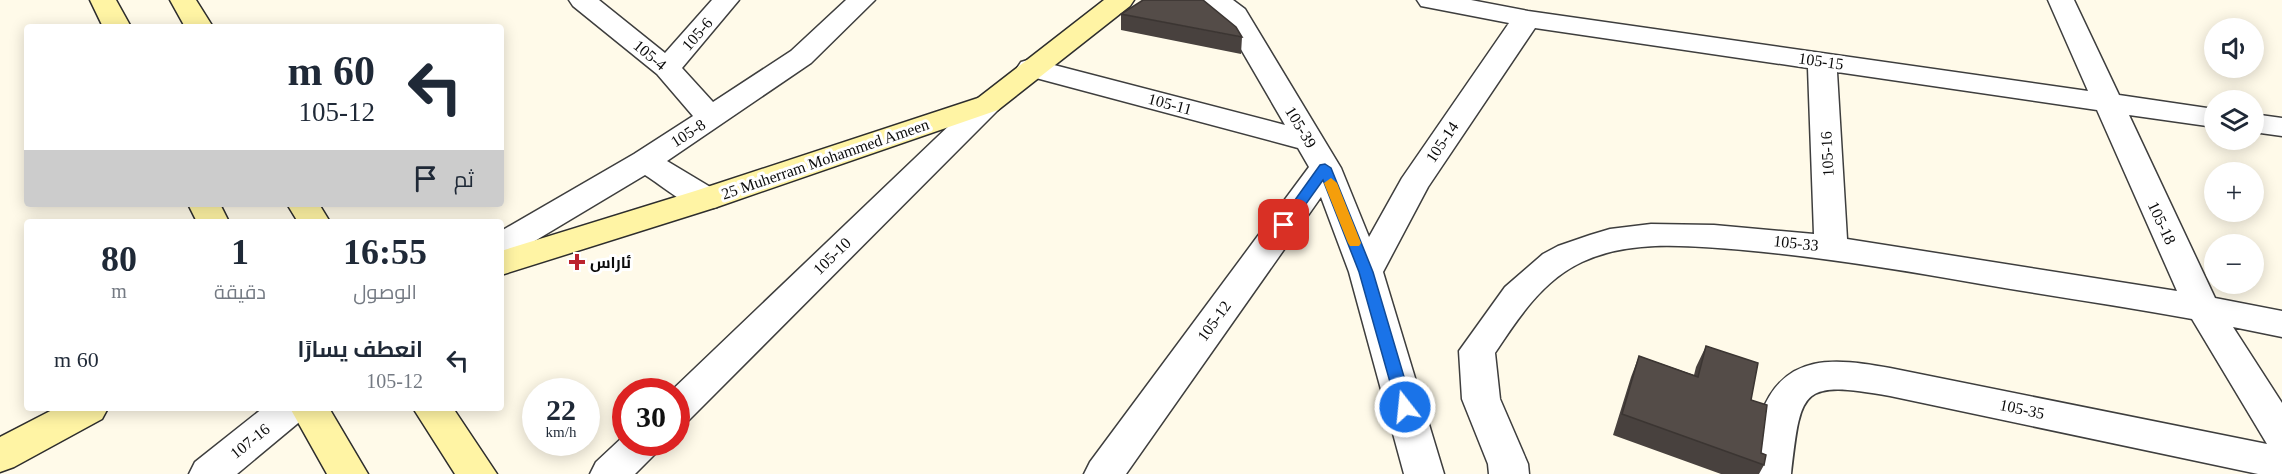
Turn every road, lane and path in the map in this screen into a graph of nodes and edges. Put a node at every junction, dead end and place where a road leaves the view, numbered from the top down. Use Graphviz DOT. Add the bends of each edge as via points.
graph roads {
  1 [pos="103,0"];
  2 [pos="183,0"];
  3 [pos="582,0"];
  4 [pos="726,0"];
  5 [pos="862,0"];
  6 [pos="1121,0"];
  7 [pos="1430,0"];
  8 [pos="2061,0"];
  9 [pos="1230,5"];
  10 [pos="1528,19"];
  11 [pos="115,24"];
  12 [pos="197,24"];
  13 [pos="1822,61"];
  14 [pos="667,68"];
  15 [pos="1031,68"];
  16 [pos="2106,102"];
  17 [pos="988,104"];
  18 [pos="2204,117"];
  19 [pos="711,118"];
  20 [pos="2264,125"];
  21 [pos="2282,128"];
  22 [pos="1317,154"];
  23 [pos="645,160"];
  24 [pos="705,199"];
  25 [pos="504,244"];
  26 [pos="1831,247"];
  27 [pos="504,262"];
  28 [pos="1366,272"];
  29 [pos="2202,307"];
  30 [pos="2282,324"];
  31 [pos="690,395"];
  32 [pos="83,411"];
  33 [pos="286,411"];
  34 [pos="311,411"];
  35 [pos="434,411"];
  36 [pos="2282,435"];
  37 [pos="0,456"];
  38 [pos="628,456"];
  39 [pos="2282,463"];
  40 [pos="209,474"];
  41 [pos="348,474"];
  42 [pos="477,474"];
  43 [pos="610,474"];
  44 [pos="1104,474"];
  45 [pos="1424,474"];
  46 [pos="1509,474"];
  47 [pos="1772,474"];
  1 -- 11 [label="street"];
  2 -- 12 [label="street"];
  3 -- 14 [label="street, 105-4"];
  4 -- 14 [label="street, 105-6"];
  5 -- 19 [label="street, 105-8" via="801,57"];
  6 -- 15 [label="street, 25 Muherram Mohammed Ameen"];
  7 -- 10 [label="street, 105-15"];
  8 -- 16 [label="street, 105-18"];
  9 -- 22 [label="street, 105-39"];
  10 -- 13 [label="street, 105-15"];
  10 -- 28 [label="street, 105-14" via="1413,185"];
  13 -- 16 [label="street, 105-15"];
  13 -- 26 [label="street, 105-16"];
  14 -- 19 [label="street, 105-4"];
  15 -- 17 [label="street, 25 Muherram Mohammed Ameen"];
  15 -- 22 [label="street, 105-11"];
  16 -- 18 [label="street, 105-15"];
  16 -- 29 [label="street, 105-18"];
  17 -- 24 [label="street, 25 Muherram Mohammed Ameen"];
  17 -- 31 [label="street, 105-10"];
  19 -- 23 [label="street, 105-8"];
  20 -- 21 [label="street"];
  22 -- 28 [label="street, 105-39"];
  22 -- 44 [label="street, 105-12"];
  23 -- 24 [label="street"];
  23 -- 25 [label="street, 105-8"];
  24 -- 27 [label="street, 25 Muherram Mohammed Ameen"];
  26 -- 29 [label="street, 105-33"];
  26 -- 46 [label="street, 105-33" via="1665,233 1593,245 1547,268 1502,315 1477,351 1482,399"];
  28 -- 45 [label="street, 105-39"];
  29 -- 30 [label="street, 105-33"];
  29 -- 36 [label="street, 105-18"];
  32 -- 37 [label="street"];
  33 -- 40 [label="street, 107-16"];
  34 -- 41 [label="street"];
  35 -- 42 [label="street"];
  38 -- 43 [label="street"];
  39 -- 47 [label="street, 105-35" via="1890,382 1830,375 1800,383 1790,393 1779,416"];
}
